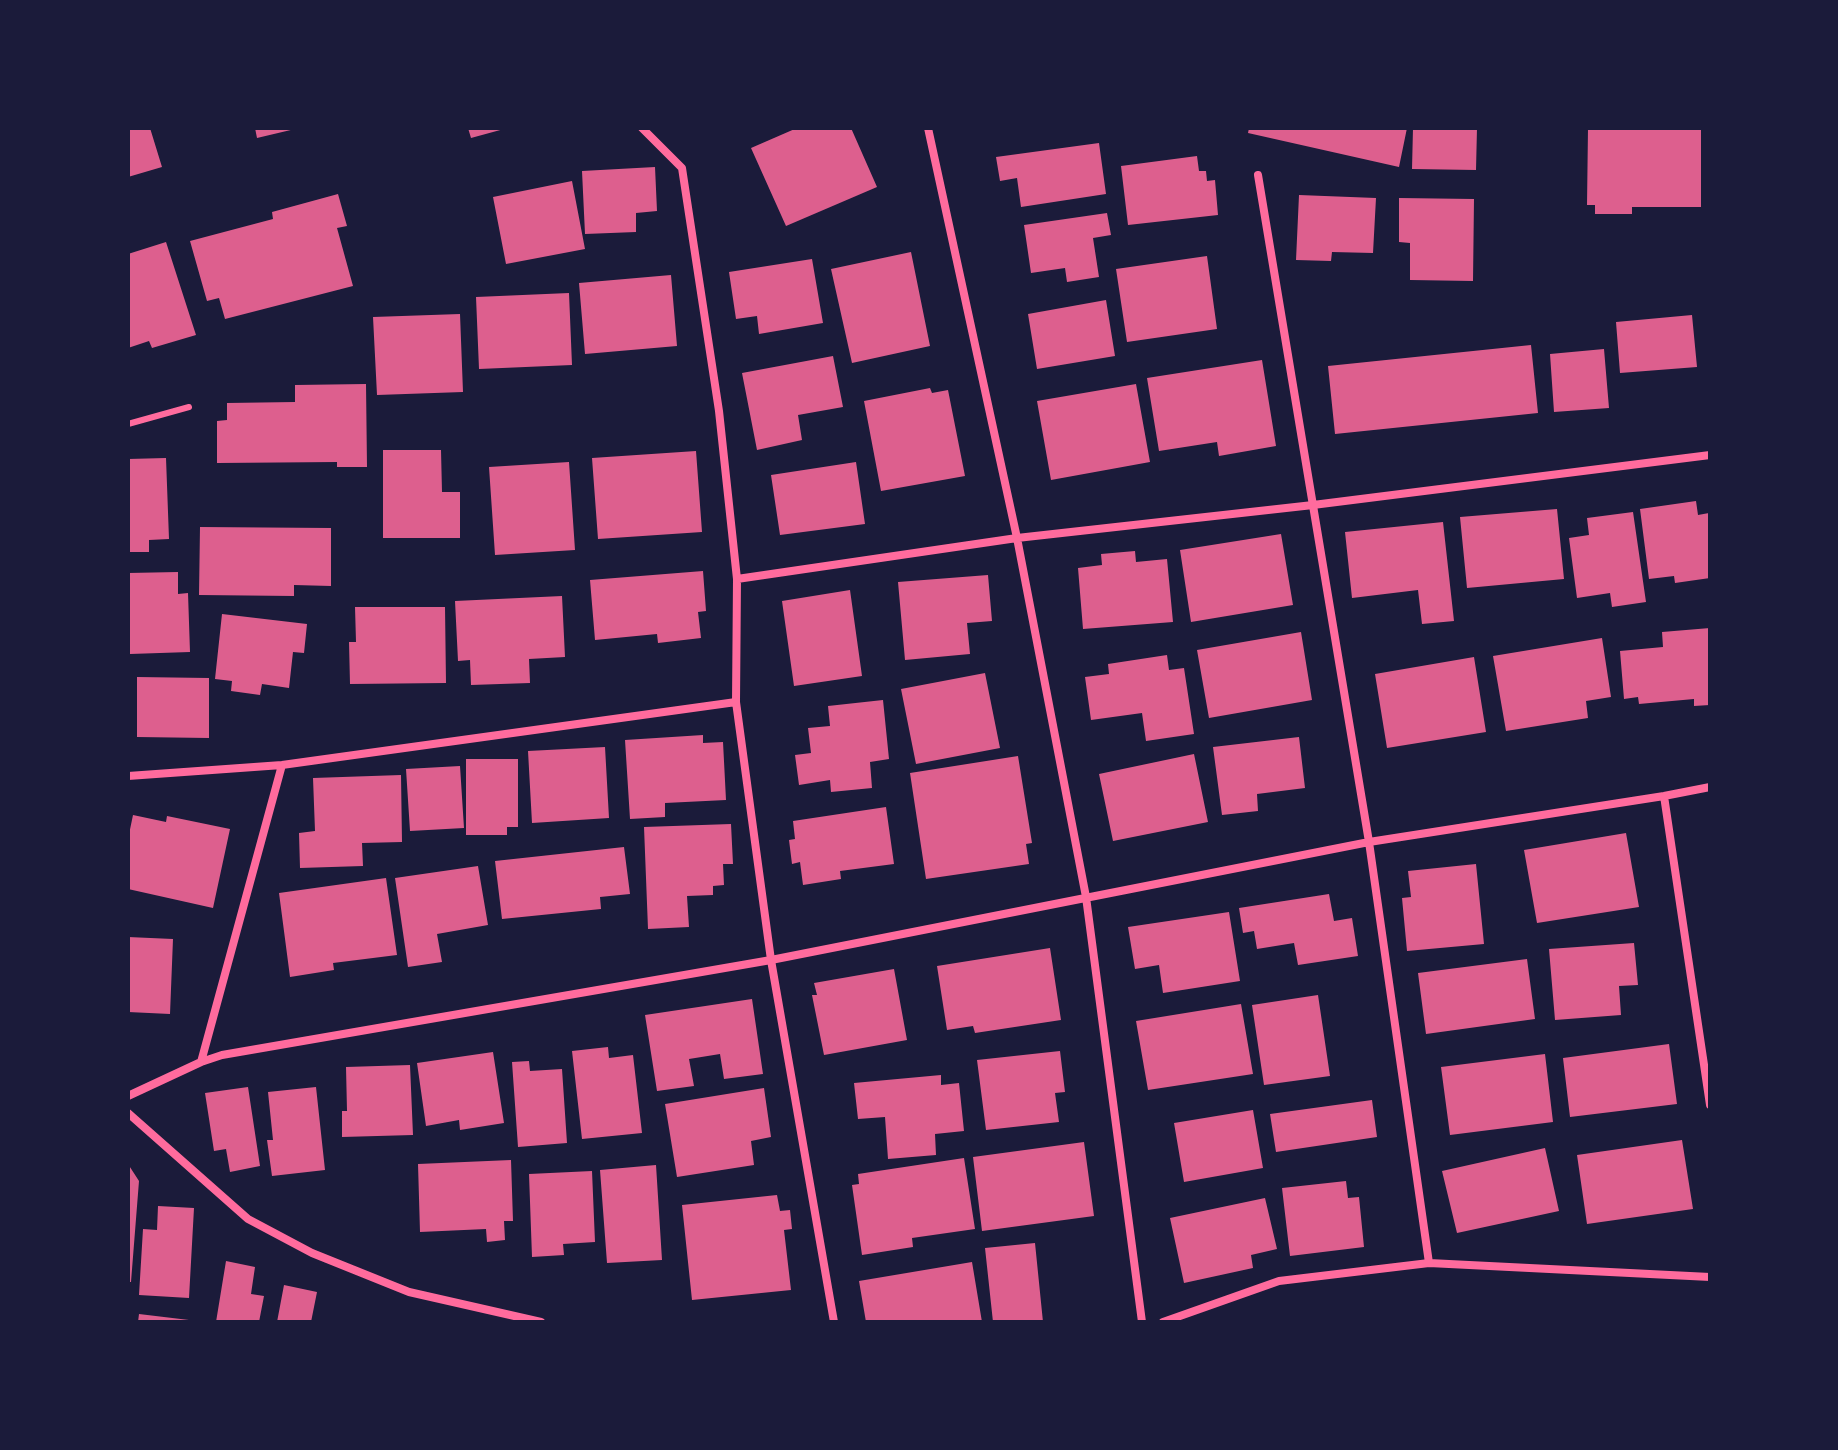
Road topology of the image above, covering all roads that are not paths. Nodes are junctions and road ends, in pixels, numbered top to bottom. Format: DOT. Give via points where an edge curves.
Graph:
graph roads {
  1 [pos="642,128"];
  2 [pos="928,128"];
  3 [pos="1258,175"];
  4 [pos="189,407"];
  5 [pos="128,424"];
  6 [pos="1710,455"];
  7 [pos="1313,505"];
  8 [pos="1017,538"];
  9 [pos="737,579"];
  10 [pos="736,702"];
  11 [pos="282,765"];
  12 [pos="128,776"];
  13 [pos="1710,787"];
  14 [pos="1664,796"];
  15 [pos="1369,842"];
  16 [pos="1086,897"];
  17 [pos="771,960"];
  18 [pos="201,1062"];
  19 [pos="128,1096"];
  20 [pos="1710,1105"];
  21 [pos="128,1113"];
  22 [pos="1429,1263"];
  23 [pos="1710,1277"];
  24 [pos="541,1322"];
  25 [pos="834,1322"];
  26 [pos="1142,1322"];
  27 [pos="1163,1322"];
  1 -- 9 [label="street" via="682,168 719,411"];
  2 -- 8 [label="street"];
  3 -- 7 [label="street"];
  4 -- 5 [label="lane"];
  6 -- 7 [label="street"];
  7 -- 8 [label="street"];
  7 -- 15 [label="street"];
  8 -- 9 [label="street"];
  8 -- 16 [label="street"];
  9 -- 10 [label="street"];
  10 -- 11 [label="street"];
  10 -- 17 [label="street"];
  11 -- 12 [label="street"];
  11 -- 18 [label="street"];
  13 -- 14 [label="street"];
  14 -- 15 [label="street"];
  14 -- 20 [label="street"];
  15 -- 16 [label="street"];
  15 -- 22 [label="street"];
  16 -- 17 [label="street"];
  16 -- 26 [label="street"];
  17 -- 18 [label="street"];
  17 -- 25 [label="street"];
  18 -- 19 [label="street"];
  21 -- 24 [label="street" via="248,1219 312,1253 409,1292"];
  22 -- 23 [label="street"];
  22 -- 27 [label="street" via="1279,1281"];
}
